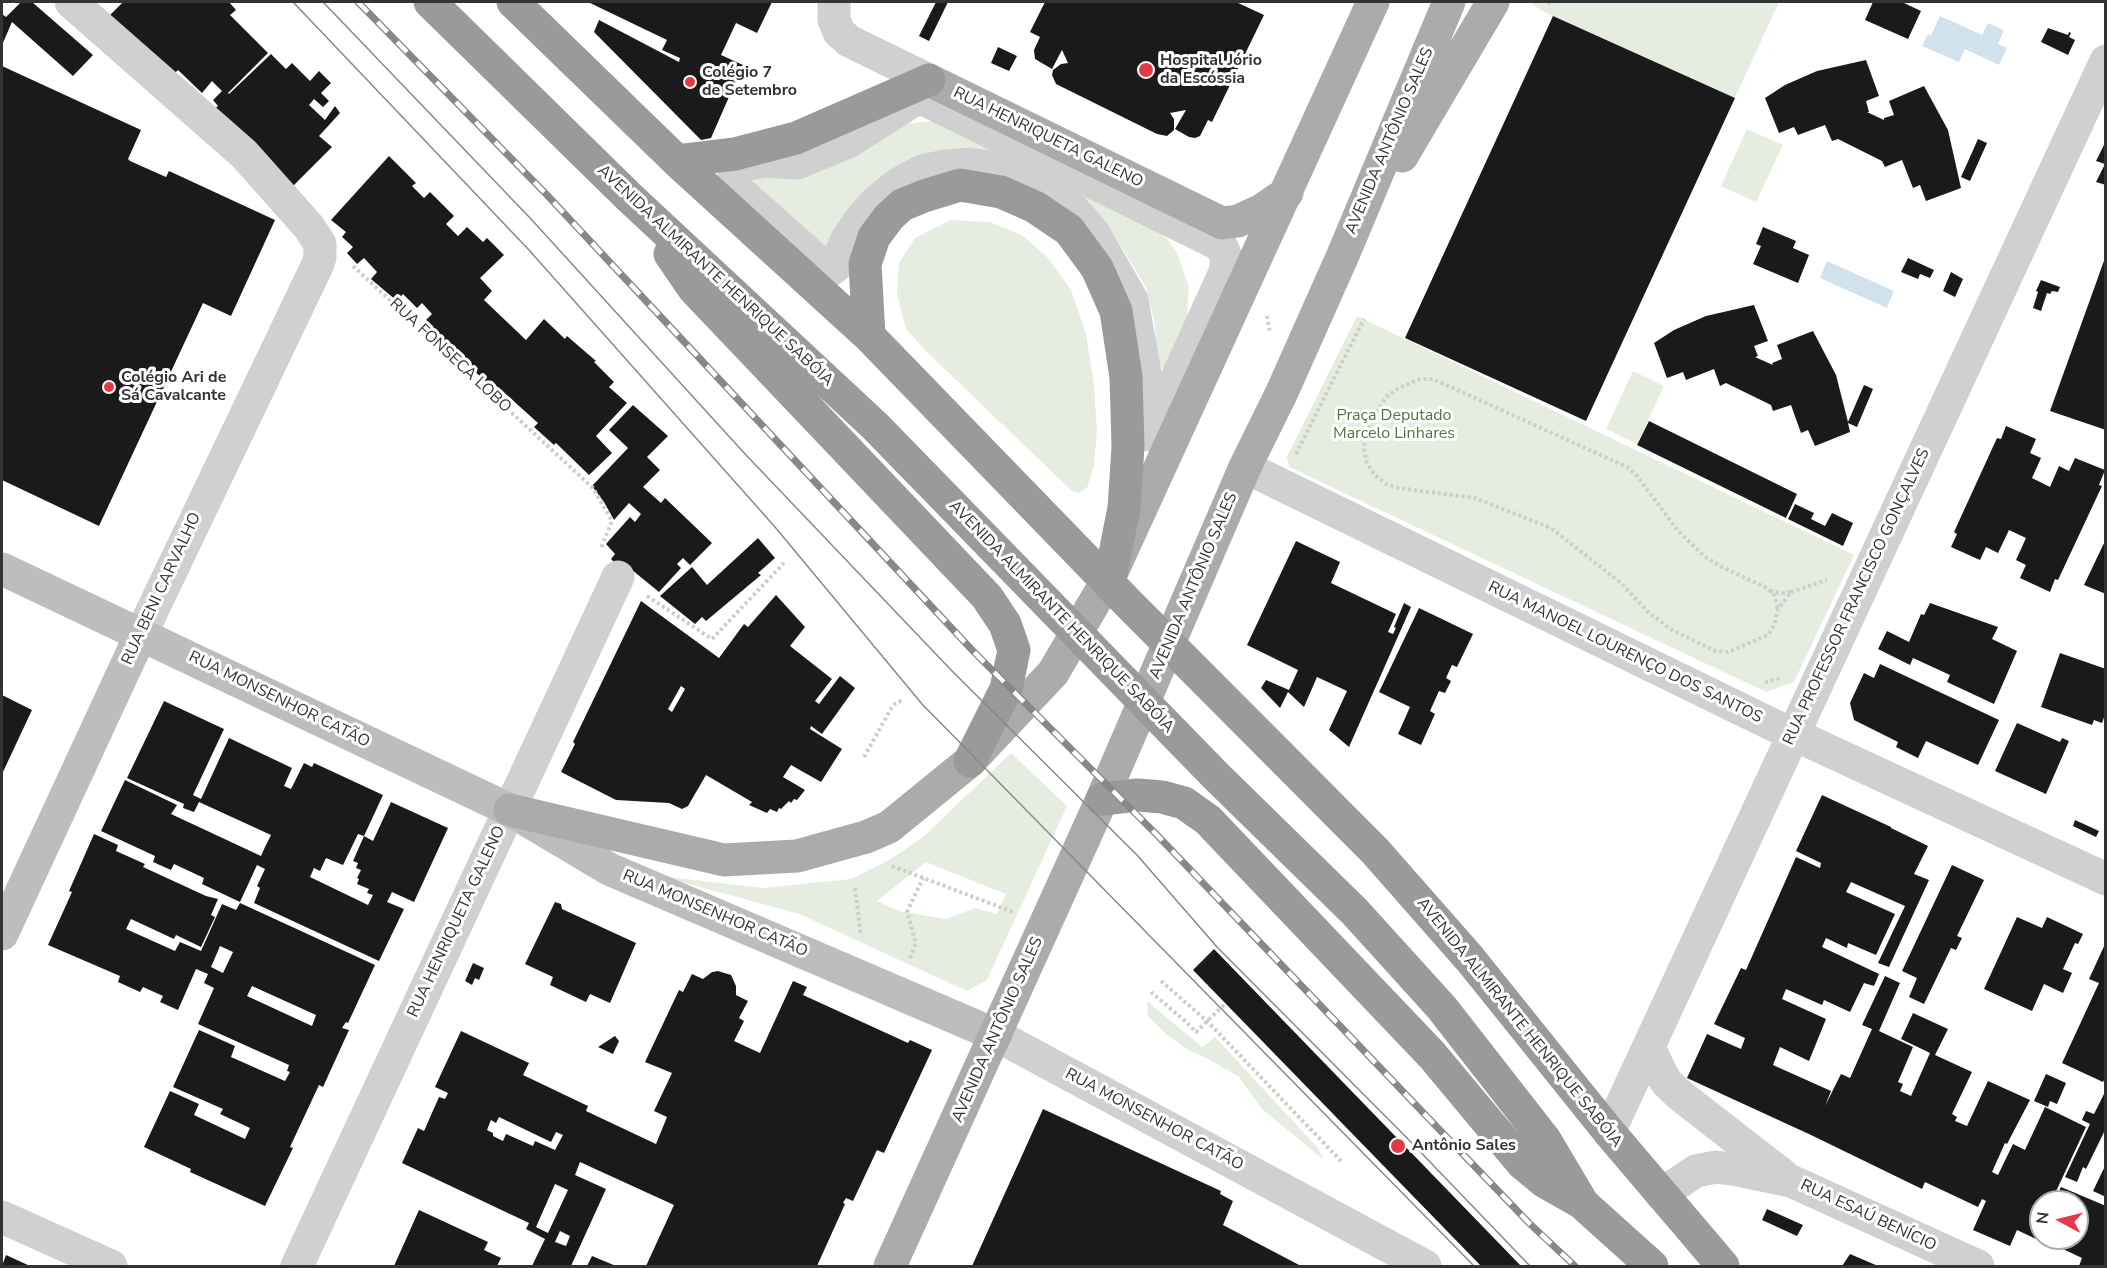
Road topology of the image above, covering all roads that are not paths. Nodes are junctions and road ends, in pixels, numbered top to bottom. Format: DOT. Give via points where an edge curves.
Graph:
graph roads {
  1 [pos="71,2"];
  2 [pos="430,2"];
  3 [pos="513,2"];
  4 [pos="834,2"];
  5 [pos="1373,2"];
  6 [pos="1449,2"];
  7 [pos="1493,2"];
  8 [pos="2106,61"];
  9 [pos="929,80"];
  10 [pos="677,161"];
  11 [pos="1287,193"];
  12 [pos="629,197"];
  13 [pos="1343,255"];
  14 [pos="869,336"];
  15 [pos="1149,419"];
  16 [pos="1245,466"];
  17 [pos="2,569"];
  18 [pos="1112,574"];
  19 [pos="618,577"];
  20 [pos="141,634"];
  21 [pos="1794,734"];
  22 [pos="970,761"];
  23 [pos="1102,799"];
  24 [pos="510,810"];
  25 [pos="2106,879"];
  26 [pos="2,934"];
  27 [pos="996,1035"];
  28 [pos="1649,1047"];
  29 [pos="1609,1132"];
  30 [pos="1791,1181"];
  31 [pos="1661,1194"];
  32 [pos="1583,1204"];
  33 [pos="2,1217"];
  34 [pos="111,1266"];
  35 [pos="297,1266"];
  36 [pos="890,1266"];
  37 [pos="1425,1266"];
  38 [pos="1652,1266"];
  39 [pos="1723,1266"];
  40 [pos="1978,1266"];
  1 -- 20 [label="street, RUA BENI CARVALHO" via="244,154 320,244 317,266"];
  2 -- 12 [label="highway, AVENIDA ALMIRANTE HENRIQUE SABÓIA"];
  3 -- 10 [label="highway, AVENIDA ALMIRANTE HENRIQUE SABÓIA"];
  4 -- 9 [label="street, RUA HENRIQUETA GALENO" via="839,32"];
  5 -- 11 [label="main road"];
  6 -- 13 [label="main road, AVENIDA ANTÔNIO SALES"];
  7 -- 13 [label="main road"];
  8 -- 21 [label="street, RUA PROFESSOR FRANCISCO GONÇALVES"];
  9 -- 10 [label="highway" via="796,138 735,154"];
  9 -- 11 [label="main road, RUA HENRIQUETA GALENO" via="1222,223 1238,221 1262,210"];
  10 -- 14 [label="highway, AVENIDA ALMIRANTE HENRIQUE SABÓIA"];
  11 -- 18 [label="main road"];
  12 -- 22 [label="highway" via="694,289 987,597 1005,624 1014,650 1006,689"];
  12 -- 32 [label="highway, AVENIDA ALMIRANTE HENRIQUE SABÓIA" via="875,426 1215,776 1355,912 1442,1008 1545,1140"];
  13 -- 16 [label="main road, AVENIDA ANTÔNIO SALES"];
  14 -- 18 [label="highway" via="865,264 874,237 903,206 960,185 1001,192 1035,207 1069,230 1097,268 1116,311 1126,377 1128,447 1124,508"];
  14 -- 29 [label="highway, AVENIDA ALMIRANTE HENRIQUE SABÓIA" via="1375,851 1470,959"];
  15 -- 15 [label="street" via="1151,435 1225,272 1227,260 1218,244 919,97 848,141 797,163 764,161 744,165 734,176 732,185 830,271 860,220 877,201 915,174 970,164 1006,170 1039,185 1069,205 1093,232 1132,300"];
  16 -- 21 [label="street, RUA MANOEL LOURENÇO DOS SANTOS"];
  16 -- 23 [label="main road, AVENIDA ANTÔNIO SALES"];
  17 -- 20 [label="street, RUA MONSENHOR CATÃO"];
  18 -- 22 [label="main road" via="1053,673"];
  19 -- 24 [label="street, RUA HENRIQUETA GALENO"];
  20 -- 24 [label="street, RUA MONSENHOR CATÃO"];
  20 -- 26 [label="street, RUA BENI CARVALHO"];
  21 -- 25 [label="street, RUA MANOEL LOURENÇO DOS SANTOS"];
  21 -- 28 [label="street, RUA PROFESSOR FRANCISCO GONÇALVES"];
  22 -- 24 [label="main road" via="889,827 797,856 724,860"];
  23 -- 27 [label="main road, AVENIDA ANTÔNIO SALES"];
  23 -- 32 [label="highway" via="1162,797 1184,803 1208,820 1432,1055 1522,1163"];
  24 -- 27 [label="street, RUA MONSENHOR CATÃO" via="609,869"];
  24 -- 35 [label="street, RUA HENRIQUETA GALENO"];
  27 -- 36 [label="main road, AVENIDA ANTÔNIO SALES"];
  27 -- 37 [label="street, RUA MONSENHOR CATÃO"];
  28 -- 29 [label="street, RUA PROFESSOR FRANCISCO GONÇALVES"];
  28 -- 30 [label="street, RUA ESAÚ BENÍCIO" via="1667,1083"];
  29 -- 31 [label="highway, AVENIDA ALMIRANTE HENRIQUE SABÓIA"];
  30 -- 31 [label="street, RUA ESAÚ BENÍCIO" via="1716,1167 1696,1171"];
  30 -- 40 [label="street, RUA ESAÚ BENÍCIO"];
  31 -- 39 [label="highway, AVENIDA ALMIRANTE HENRIQUE SABÓIA"];
  32 -- 38 [label="highway, AVENIDA ALMIRANTE HENRIQUE SABÓIA"];
  33 -- 34 [label="street"];
}
